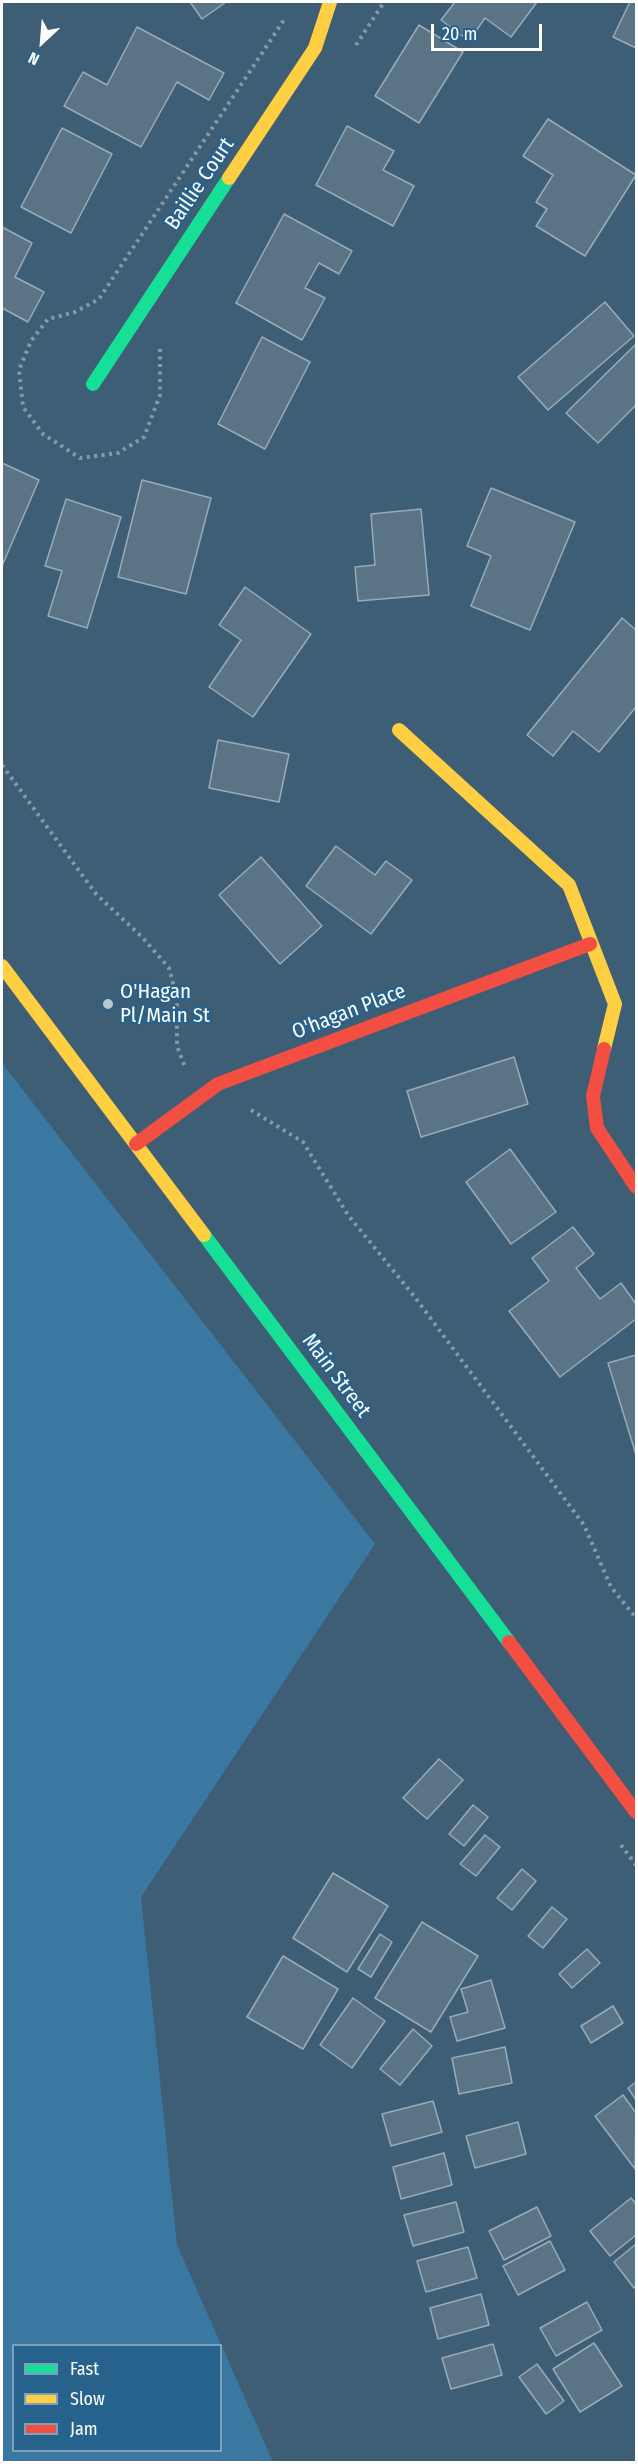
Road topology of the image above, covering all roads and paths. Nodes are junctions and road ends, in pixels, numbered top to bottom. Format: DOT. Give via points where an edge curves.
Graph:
graph roads {
  1 [pos="330,2"];
  2 [pos="93,384"];
  3 [pos="399,730"];
  4 [pos="2,765"];
  5 [pos="590,944"];
  6 [pos="2,966"];
  7 [pos="212,1088"];
  8 [pos="135,1144"];
  9 [pos="636,1187"];
  10 [pos="636,1618"];
  11 [pos="636,1812"];
  1 -- 2 [label="street, Baillie Court" via="315,48"];
  3 -- 5 [label="street" via="569,885"];
  4 -- 7 [label="path" via="96,894 169,968 177,999 177,1046 184,1067"];
  5 -- 7 [label="street, O'hagan Place"];
  5 -- 9 [label="street" via="615,1004 593,1096 597,1128"];
  6 -- 8 [label="street, Main Street"];
  7 -- 8 [label="street, O'hagan Place"];
  7 -- 10 [label="path" via="303,1142 348,1215 414,1296 584,1525 611,1587"];
  8 -- 11 [label="street, Main Street"];
}
